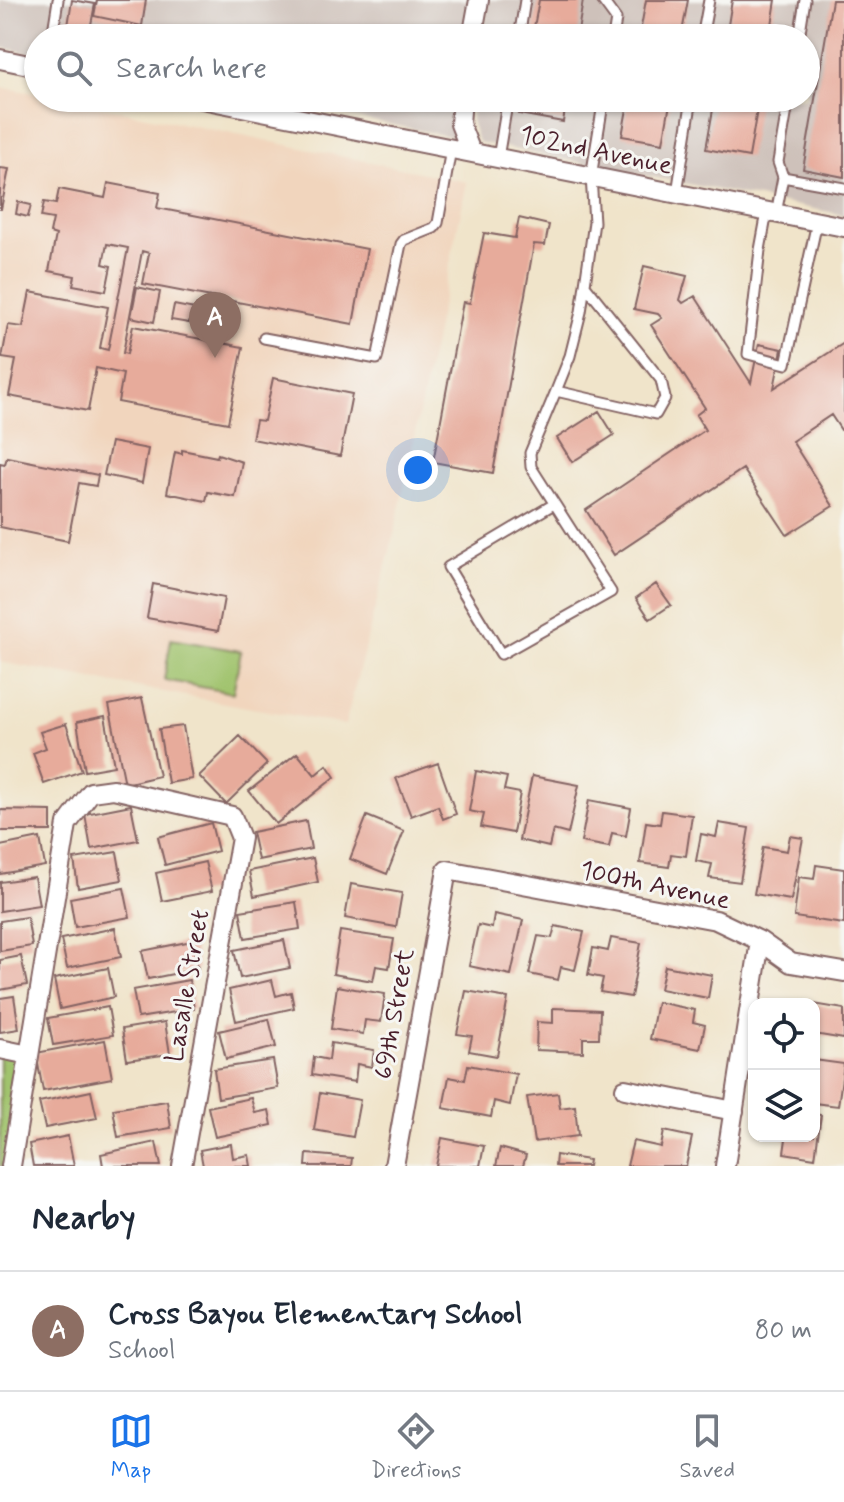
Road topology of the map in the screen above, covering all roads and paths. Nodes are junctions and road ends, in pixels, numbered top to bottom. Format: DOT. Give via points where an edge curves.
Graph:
graph roads {
  1 [pos="58,0"];
  2 [pos="479,0"];
  3 [pos="525,0"];
  4 [pos="602,0"];
  5 [pos="709,0"];
  6 [pos="805,0"];
  7 [pos="54,24"];
  8 [pos="475,24"];
  9 [pos="521,24"];
  10 [pos="615,24"];
  11 [pos="705,24"];
  12 [pos="801,24"];
  13 [pos="0,59"];
  14 [pos="24,64"];
  15 [pos="268,112"];
  16 [pos="461,112"];
  17 [pos="506,112"];
  18 [pos="602,112"];
  19 [pos="690,112"];
  20 [pos="787,112"];
  21 [pos="451,148"];
  22 [pos="471,152"];
  23 [pos="498,158"];
  24 [pos="591,177"];
  25 [pos="783,177"];
  26 [pos="844,188"];
  27 [pos="677,194"];
  28 [pos="772,213"];
  29 [pos="817,222"];
  30 [pos="844,227"];
  31 [pos="585,285"];
  32 [pos="264,338"];
  33 [pos="556,391"];
  34 [pos="554,504"];
  35 [pos="447,870"];
  36 [pos="760,941"];
  37 [pos="844,972"];
  38 [pos="0,1049"];
  39 [pos="29,1055"];
  40 [pos="625,1089"];
  41 [pos="734,1111"];
  42 [pos="11,1166"];
  43 [pos="182,1166"];
  44 [pos="394,1166"];
  45 [pos="725,1166"];
  1 -- 7 [label="lane"];
  2 -- 8 [label="street"];
  3 -- 9 [label="lane"];
  4 -- 10 [label="lane"];
  5 -- 11 [label="lane"];
  6 -- 12 [label="lane"];
  13 -- 14 [label="street"];
  15 -- 21 [label="street, 102nd Avenue"];
  16 -- 22 [label="street"];
  17 -- 23 [label="lane"];
  18 -- 24 [label="lane"];
  19 -- 27 [label="lane"];
  20 -- 25 [label="lane" via="778,162"];
  21 -- 22 [label="street, 102nd Avenue"];
  21 -- 32 [label="lane" via="438,223 401,244 377,359"];
  22 -- 23 [label="street, 102nd Avenue"];
  23 -- 24 [label="street, 102nd Avenue"];
  24 -- 27 [label="street, 102nd Avenue"];
  24 -- 31 [label="lane" via="594,222"];
  25 -- 26 [label="lane"];
  25 -- 28 [label="lane"];
  27 -- 28 [label="street, 102nd Avenue"];
  28 -- 29 [label="street, 102nd Avenue"];
  28 -- 29 [label="lane" via="760,250 748,354 786,364"];
  29 -- 30 [label="street, 102nd Avenue"];
  31 -- 33 [label="lane" via="570,356"];
  31 -- 33 [label="lane" via="661,380 665,398 656,414"];
  33 -- 34 [label="lane" via="530,453 531,467"];
  34 -- 34 [label="lane" via="611,592 501,654 448,567"];
  35 -- 36 [label="street, 100th Avenue" via="716,920"];
  35 -- 44 [label="street, 69th Street"];
  36 -- 37 [label="street, 100th Avenue" via="791,963"];
  36 -- 41 [label="street"];
  38 -- 39 [label="street"];
  39 -- 42 [label="street"];
  39 -- 43 [label="street, Lasalle Street" via="67,824 91,792 113,789 232,816 241,838"];
  40 -- 41 [label="street"];
  41 -- 45 [label="street"];
}
